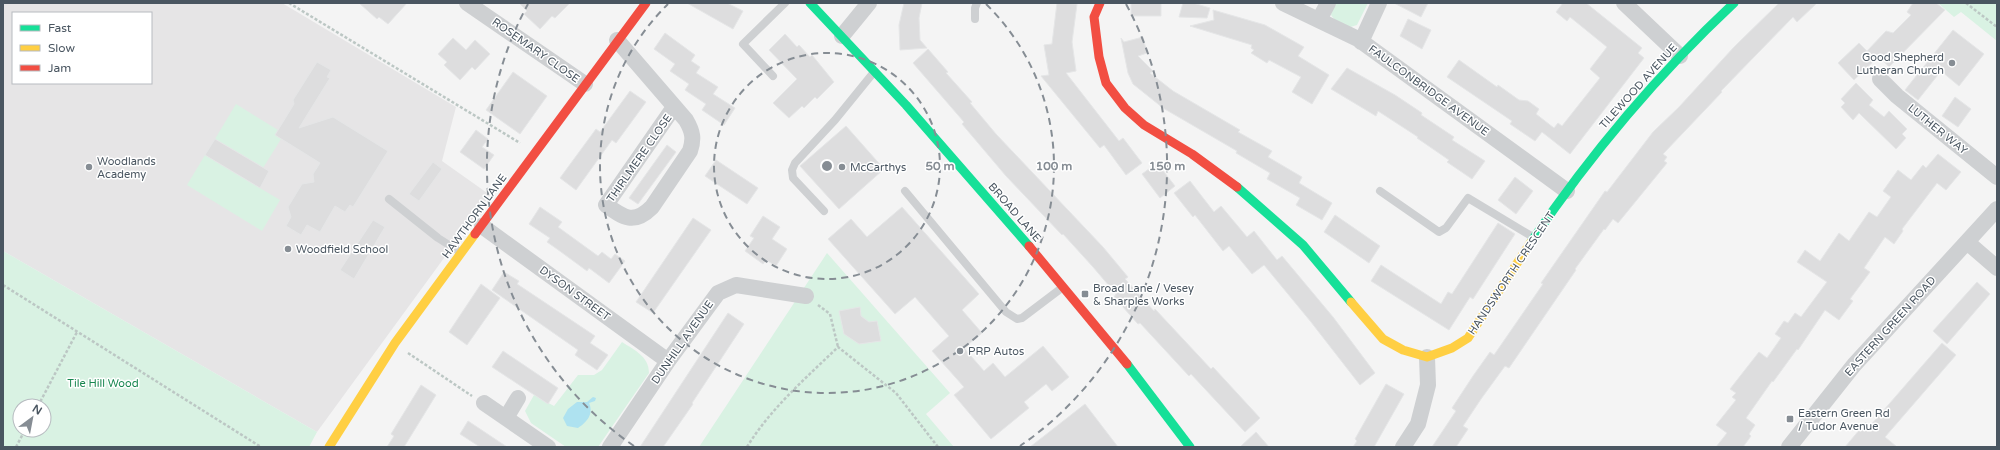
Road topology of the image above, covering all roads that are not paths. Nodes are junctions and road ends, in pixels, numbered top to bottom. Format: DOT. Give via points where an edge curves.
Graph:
graph roads {
  1 [pos="467,3"];
  2 [pos="646,3"];
  3 [pos="785,3"];
  4 [pos="810,3"];
  5 [pos="869,3"];
  6 [pos="977,3"];
  7 [pos="1100,3"];
  8 [pos="1283,3"];
  9 [pos="1328,3"];
  10 [pos="1379,3"];
  11 [pos="1624,3"];
  12 [pos="1734,3"];
  13 [pos="975,20"];
  14 [pos="1319,20"];
  15 [pos="842,36"];
  16 [pos="617,40"];
  17 [pos="1361,42"];
  18 [pos="1680,56"];
  19 [pos="875,72"];
  20 [pos="773,76"];
  21 [pos="1880,79"];
  22 [pos="585,84"];
  23 [pos="674,107"];
  24 [pos="1997,177"];
  25 [pos="905,191"];
  26 [pos="1380,191"];
  27 [pos="1567,191"];
  28 [pos="389,199"];
  29 [pos="1997,209"];
  30 [pos="824,211"];
  31 [pos="482,226"];
  32 [pos="1534,237"];
  33 [pos="1967,242"];
  34 [pos="462,253"];
  35 [pos="1997,268"];
  36 [pos="1064,286"];
  37 [pos="806,296"];
  38 [pos="1427,357"];
  39 [pos="668,361"];
  40 [pos="518,398"];
  41 [pos="484,403"];
  42 [pos="506,418"];
  43 [pos="329,447"];
  44 [pos="548,447"];
  45 [pos="610,447"];
  46 [pos="1190,447"];
  47 [pos="1403,447"];
  48 [pos="1789,447"];
  1 -- 22 [label="street, ROSEMARY CLOSE"];
  2 -- 16 [label="street, HAWTHORN LANE"];
  3 -- 20 [label="lane" via="743,44"];
  4 -- 15 [label="street, BROAD LANE"];
  5 -- 15 [label="street"];
  6 -- 13 [label="lane"];
  7 -- 38 [label="street" via="1094,17 1099,56 1106,83 1125,108 1144,125 1192,154 1242,190 1303,245 1383,339 1403,350"];
  8 -- 14 [label="street, FAULCONBRIDGE AVENUE"];
  9 -- 14 [label="street"];
  10 -- 17 [label="street"];
  11 -- 18 [label="street"];
  12 -- 18 [label="street, TILEWOOD AVENUE"];
  14 -- 17 [label="street, FAULCONBRIDGE AVENUE"];
  15 -- 19 [label="street, BROAD LANE"];
  16 -- 22 [label="street, HAWTHORN LANE"];
  16 -- 23 [label="street, THIRLMERE CLOSE"];
  17 -- 27 [label="street, FAULCONBRIDGE AVENUE"];
  18 -- 27 [label="street, TILEWOOD AVENUE" via="1610,134"];
  19 -- 30 [label="lane" via="795,163 792,170 793,178"];
  19 -- 36 [label="street, BROAD LANE"];
  21 -- 24 [label="street, LUTHER WAY" via="1897,96"];
  22 -- 31 [label="street, HAWTHORN LANE"];
  23 -- 23 [label="street, THIRLMERE CLOSE" via="692,130 693,142 690,152 646,214 633,219 620,215 606,205"];
  25 -- 36 [label="lane" via="1006,312 1017,319 1022,318"];
  26 -- 32 [label="lane" via="1438,232 1446,228 1468,198"];
  27 -- 32 [label="street, HANDSWORTH CRESCENT"];
  28 -- 34 [label="lane" via="438,238"];
  29 -- 33 [label="street, EASTERN GREEN ROAD"];
  31 -- 34 [label="street, HAWTHORN LANE"];
  31 -- 39 [label="street, DYSON STREET"];
  32 -- 38 [label="street, HANDSWORTH CRESCENT" via="1468,338 1452,348"];
  33 -- 35 [label="street"];
  33 -- 48 [label="street, EASTERN GREEN ROAD" via="1854,365"];
  34 -- 43 [label="street, HAWTHORN LANE" via="395,343"];
  36 -- 46 [label="street, BROAD LANE" via="1106,336"];
  37 -- 39 [label="street, DUNHILL AVENUE" via="736,285 724,289 713,297"];
  38 -- 47 [label="street" via="1428,385 1418,424"];
  39 -- 45 [label="street, DUNHILL AVENUE"];
  40 -- 42 [label="street"];
  41 -- 42 [label="street"];
  42 -- 44 [label="street"];
}
